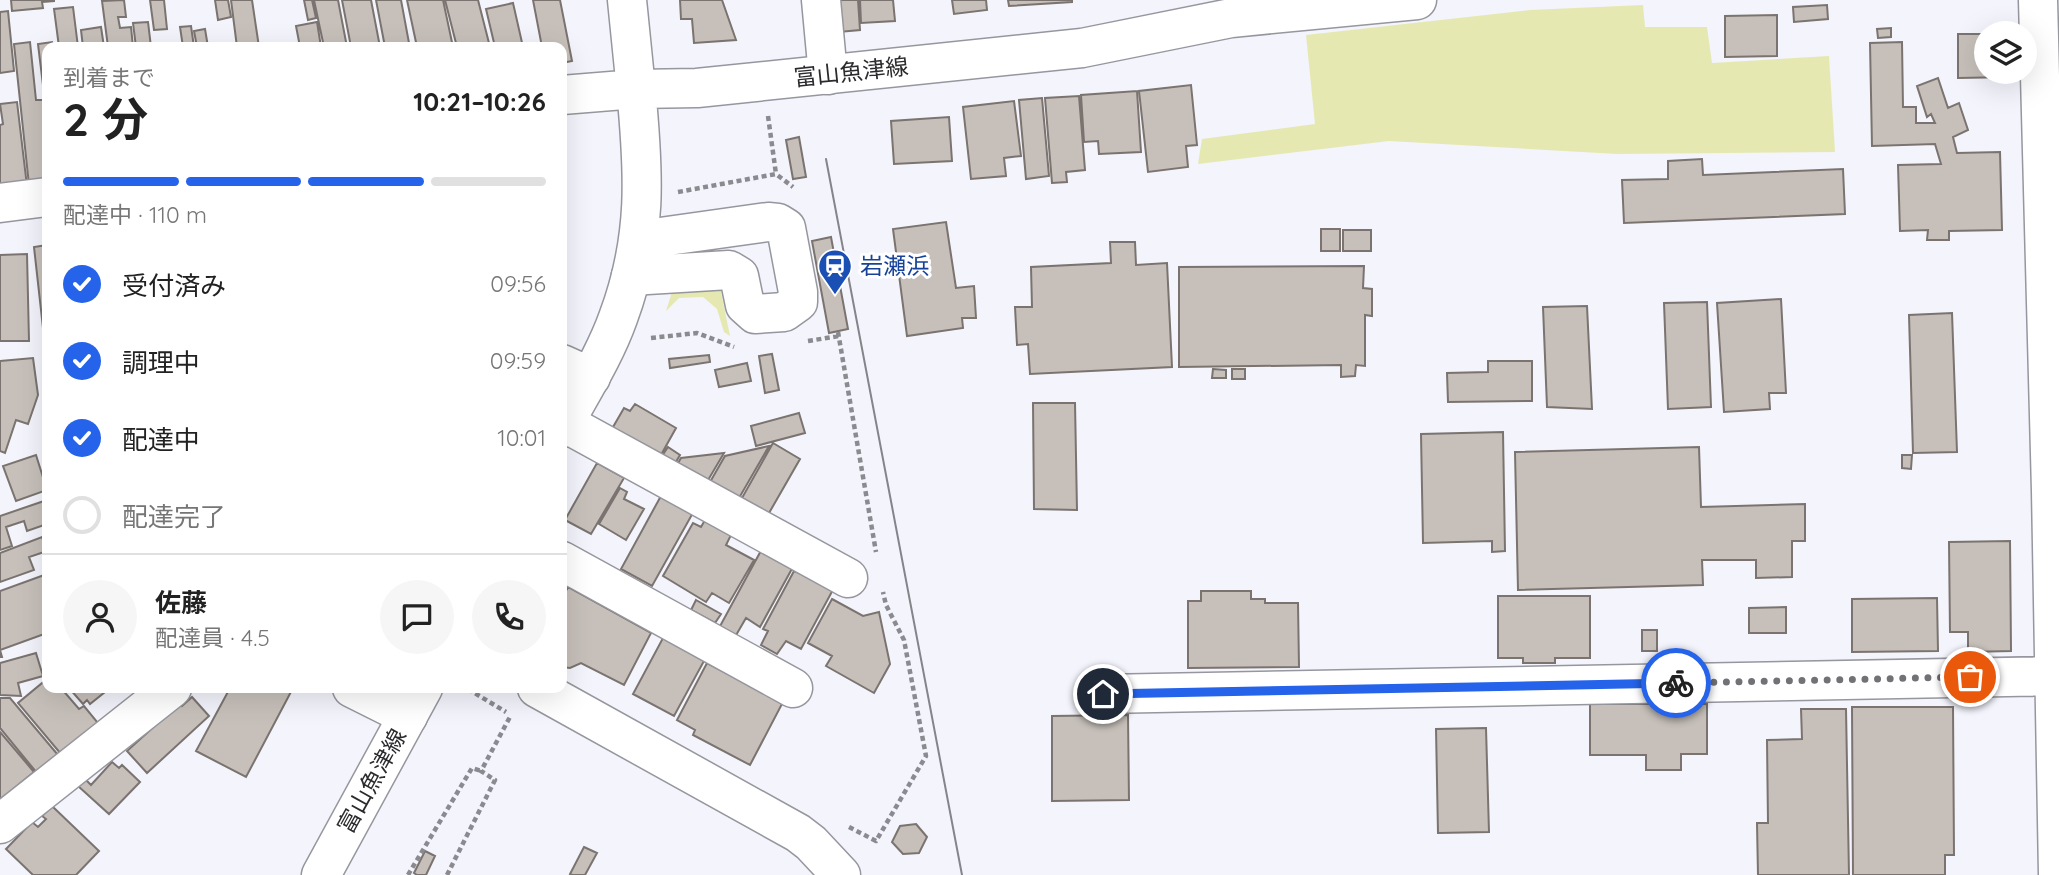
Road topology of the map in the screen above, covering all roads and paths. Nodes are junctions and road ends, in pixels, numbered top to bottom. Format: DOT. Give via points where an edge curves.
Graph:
graph roads {
  1 [pos="627,0"];
  2 [pos="821,0"];
  3 [pos="1408,0"];
  4 [pos="1418,0"];
  5 [pos="2038,0"];
  6 [pos="828,75"];
  7 [pos="636,89"];
  8 [pos="567,95"];
  9 [pos="768,116"];
  10 [pos="776,174"];
  11 [pos="42,198"];
  12 [pos="0,203"];
  13 [pos="838,332"];
  14 [pos="576,371"];
  15 [pos="567,408"];
  16 [pos="567,427"];
  17 [pos="567,564"];
  18 [pos="869,574"];
  19 [pos="2054,676"];
  20 [pos="793,688"];
  21 [pos="166,693"];
  22 [pos="375,693"];
  23 [pos="1103,694"];
  24 [pos="524,701"];
  25 [pos="416,702"];
  26 [pos="481,771"];
  27 [pos="0,824"];
  28 [pos="845,825"];
  29 [pos="321,875"];
  30 [pos="408,875"];
  31 [pos="447,875"];
  32 [pos="841,875"];
  33 [pos="2059,875"];
  1 -- 7 [label="street"];
  2 -- 6 [label="street"];
  3 -- 4 [label="street, 富山魚津線"];
  3 -- 6 [label="street, 富山魚津線" via="1231,18 1082,48"];
  5 -- 19 [label="street"];
  6 -- 7 [label="street, 富山魚津線"];
  7 -- 8 [label="street, 富山魚津線"];
  7 -- 14 [label="street" via="643,203 635,258 618,319"];
  9 -- 10 [label="path"];
  11 -- 12 [label="street"];
  13 -- 18 [label="path"];
  14 -- 15 [label="street"];
  16 -- 18 [label="street"];
  17 -- 20 [label="street"];
  18 -- 28 [label="path" via="904,640 926,757 876,841"];
  19 -- 23 [label="street"];
  19 -- 33 [label="street"];
  21 -- 27 [label="street"];
  22 -- 25 [label="street"];
  24 -- 26 [label="path"];
  24 -- 32 [label="street" via="798,833"];
  25 -- 29 [label="street, 富山魚津線"];
  26 -- 30 [label="path" via="472,768"];
  26 -- 31 [label="path" via="495,780"];
}
